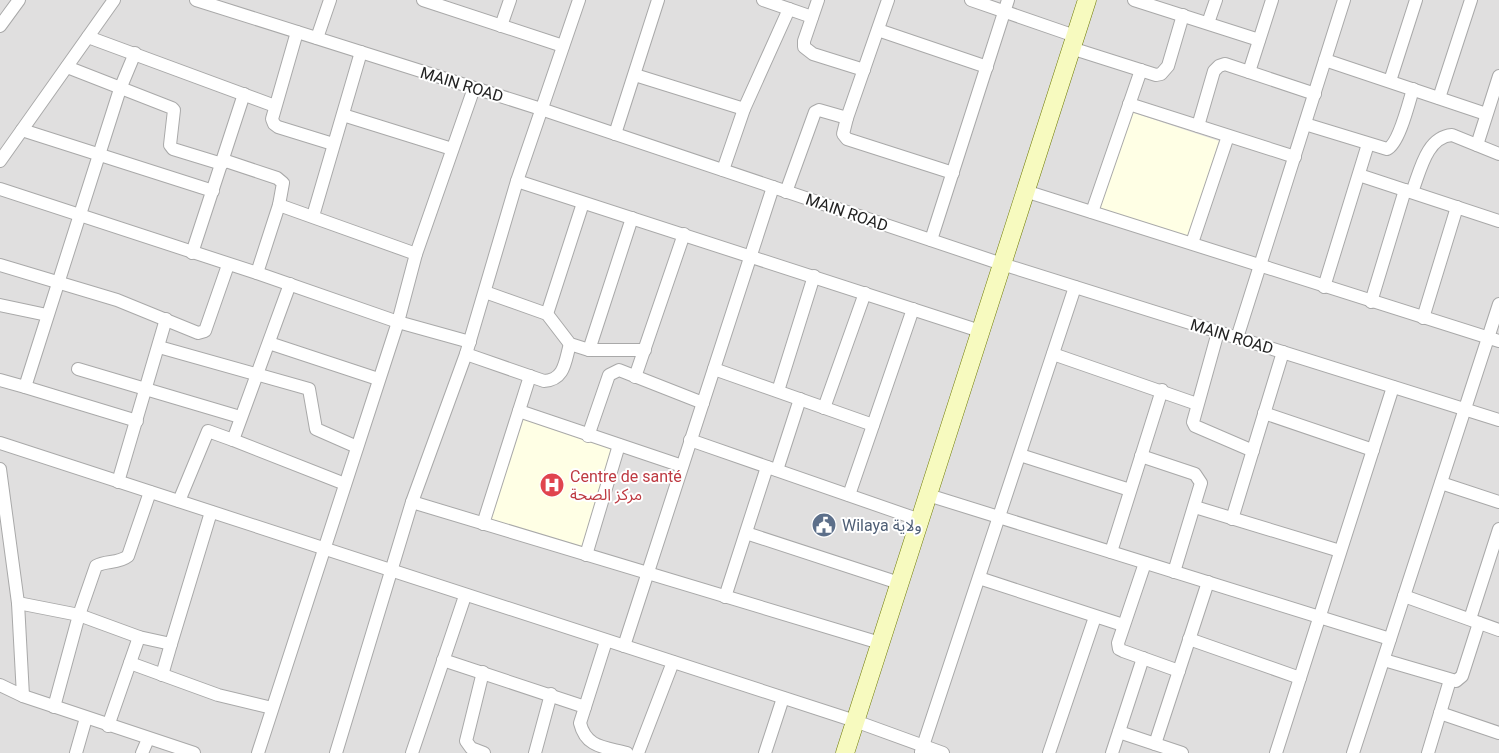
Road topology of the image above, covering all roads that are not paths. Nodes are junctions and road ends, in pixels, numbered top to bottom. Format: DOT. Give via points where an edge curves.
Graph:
graph roads {
  1 [pos="19,0"];
  2 [pos="113,0"];
  3 [pos="196,0"];
  4 [pos="330,0"];
  5 [pos="423,0"];
  6 [pos="510,0"];
  7 [pos="579,0"];
  8 [pos="658,0"];
  9 [pos="763,0"];
  10 [pos="818,0"];
  11 [pos="888,0"];
  12 [pos="971,0"];
  13 [pos="1086,0"];
  14 [pos="1134,0"];
  15 [pos="1216,0"];
  16 [pos="1272,0"];
  17 [pos="1344,0"];
  18 [pos="1416,0"];
  19 [pos="1471,0"];
  20 [pos="1159,3"];
  21 [pos="451,4"];
  22 [pos="1006,6"];
  23 [pos="789,9"];
  24 [pos="1183,15"];
  25 [pos="812,17"];
  26 [pos="1208,23"];
  27 [pos="0,26"];
  28 [pos="501,26"];
  29 [pos="878,30"];
  30 [pos="297,32"];
  31 [pos="88,37"];
  32 [pos="317,38"];
  33 [pos="1259,40"];
  34 [pos="1073,42"];
  35 [pos="563,46"];
  36 [pos="361,52"];
  37 [pos="135,53"];
  38 [pos="1325,60"];
  39 [pos="66,67"];
  40 [pos="987,67"];
  41 [pos="864,70"];
  42 [pos="1141,70"];
  43 [pos="1249,72"];
  44 [pos="634,75"];
  45 [pos="1499,76"];
  46 [pos="1390,81"];
  47 [pos="474,88"];
  48 [pos="120,89"];
  49 [pos="1413,89"];
  50 [pos="244,94"];
  51 [pos="1315,94"];
  52 [pos="1439,98"];
  53 [pos="1129,104"];
  54 [pos="275,106"];
  55 [pos="542,109"];
  56 [pos="744,109"];
  57 [pos="1486,114"];
  58 [pos="343,115"];
  59 [pos="847,118"];
  60 [pos="1305,124"];
  61 [pos="1198,126"];
  62 [pos="22,130"];
  63 [pos="615,134"];
  64 [pos="1228,136"];
  65 [pos="333,144"];
  66 [pos="1368,144"];
  67 [pos="1477,145"];
  68 [pos="452,149"];
  69 [pos="1499,154"];
  70 [pos="99,156"];
  71 [pos="1295,157"];
  72 [pos="0,161"];
  73 [pos="223,162"];
  74 [pos="723,170"];
  75 [pos="953,173"];
  76 [pos="1358,175"];
  77 [pos="517,181"];
  78 [pos="773,187"];
  79 [pos="0,189"];
  80 [pos="1025,191"];
  81 [pos="1408,191"];
  82 [pos="213,192"];
  83 [pos="786,192"];
  84 [pos="583,203"];
  85 [pos="279,205"];
  86 [pos="1457,207"];
  87 [pos="1092,212"];
  88 [pos="313,216"];
  89 [pos="80,217"];
  90 [pos="632,218"];
  91 [pos="1499,221"];
  92 [pos="684,234"];
  93 [pos="931,240"];
  94 [pos="1192,243"];
  95 [pos="192,253"];
  96 [pos="416,254"];
  97 [pos="751,255"];
  98 [pos="1002,264"];
  99 [pos="0,265"];
  100 [pos="228,265"];
  101 [pos="1261,266"];
  102 [pos="257,273"];
  103 [pos="814,276"];
  104 [pos="58,282"];
  105 [pos="290,284"];
  106 [pos="1075,287"];
  107 [pos="1324,287"];
  108 [pos="485,292"];
  109 [pos="865,293"];
  110 [pos="1370,302"];
  111 [pos="0,304"];
  112 [pos="1499,304"];
  113 [pos="914,309"];
  114 [pos="547,314"];
  115 [pos="47,315"];
  116 [pos="1423,318"];
  117 [pos="166,319"];
  118 [pos="398,322"];
  119 [pos="980,331"];
  120 [pos="1218,332"];
  121 [pos="1238,338"];
  122 [pos="1494,340"];
  123 [pos="268,343"];
  124 [pos="570,344"];
  125 [pos="159,347"];
  126 [pos="468,348"];
  127 [pos="589,350"];
  128 [pos="645,350"];
  129 [pos="1283,352"];
  130 [pos="1053,354"];
  131 [pos="78,369"];
  132 [pos="714,369"];
  133 [pos="257,374"];
  134 [pos="530,376"];
  135 [pos="635,377"];
  136 [pos="378,379"];
  137 [pos="0,380"];
  138 [pos="25,387"];
  139 [pos="1393,387"];
  140 [pos="147,389"];
  141 [pos="1162,390"];
  142 [pos="778,391"];
  143 [pos="800,399"];
  144 [pos="702,403"];
  145 [pos="1197,404"];
  146 [pos="824,408"];
  147 [pos="1465,409"];
  148 [pos="519,411"];
  149 [pos="1264,413"];
  150 [pos="240,417"];
  151 [pos="1499,420"];
  152 [pos="137,421"];
  153 [pos="873,425"];
  154 [pos="588,436"];
  155 [pos="233,440"];
  156 [pos="690,440"];
  157 [pos="0,443"];
  158 [pos="619,445"];
  159 [pos="357,447"];
  160 [pos="1253,450"];
  161 [pos="1373,450"];
  162 [pos="1020,455"];
  163 [pos="1141,456"];
  164 [pos="682,466"];
  165 [pos="772,468"];
  166 [pos="0,470"];
  167 [pos="118,482"];
  168 [pos="1441,483"];
  169 [pos="345,484"];
  170 [pos="1130,490"];
  171 [pos="150,492"];
  172 [pos="849,495"];
  173 [pos="928,495"];
  174 [pos="179,501"];
  175 [pos="412,502"];
  176 [pos="1499,502"];
  177 [pos="1195,507"];
  178 [pos="211,512"];
  179 [pos="999,518"];
  180 [pos="1232,519"];
  181 [pos="920,520"];
  182 [pos="483,524"];
  183 [pos="1499,528"];
  184 [pos="746,533"];
  185 [pos="324,549"];
  186 [pos="1340,551"];
  187 [pos="1111,552"];
  188 [pos="586,555"];
  189 [pos="1145,563"];
  190 [pos="390,571"];
  191 [pos="1174,572"];
  192 [pos="647,574"];
  193 [pos="979,578"];
  194 [pos="1208,582"];
  195 [pos="899,583"];
  196 [pos="465,596"];
  197 [pos="725,596"];
  198 [pos="1404,596"];
  199 [pos="18,603"];
  200 [pos="79,615"];
  201 [pos="1095,617"];
  202 [pos="1320,617"];
  203 [pos="1475,621"];
  204 [pos="1123,625"];
  205 [pos="1499,630"];
  206 [pos="139,637"];
  207 [pos="1390,639"];
  208 [pos="1189,640"];
  209 [pos="606,641"];
  210 [pos="880,642"];
  211 [pos="171,644"];
  212 [pos="624,646"];
  213 [pos="1143,658"];
  214 [pos="443,660"];
  215 [pos="1384,660"];
  216 [pos="673,662"];
  217 [pos="130,663"];
  218 [pos="1179,671"];
  219 [pos="483,672"];
  220 [pos="162,675"];
  221 [pos="1300,678"];
  222 [pos="1450,680"];
  223 [pos="0,685"];
  224 [pos="551,694"];
  225 [pos="23,696"];
  226 [pos="783,698"];
  227 [pos="54,707"];
  228 [pos="585,707"];
  229 [pos="272,708"];
  230 [pos="1440,713"];
  231 [pos="86,718"];
  232 [pos="855,721"];
  233 [pos="108,726"];
  234 [pos="1119,732"];
  235 [pos="1499,733"];
  236 [pos="148,739"];
  237 [pos="1155,744"];
  238 [pos="922,749"];
  239 [pos="76,753"];
  240 [pos="142,753"];
  241 [pos="194,753"];
  242 [pos="258,753"];
  243 [pos="336,753"];
  244 [pos="412,753"];
  245 [pos="484,753"];
  246 [pos="535,753"];
  247 [pos="627,753"];
  248 [pos="638,753"];
  249 [pos="765,753"];
  250 [pos="845,753"];
  251 [pos="944,753"];
  252 [pos="1049,753"];
  253 [pos="1112,753"];
  254 [pos="1182,753"];
  255 [pos="1276,753"];
  256 [pos="1354,753"];
  257 [pos="1428,753"];
  1 -- 27 [label="street"];
  2 -- 31 [label="street"];
  3 -- 30 [label="street, MAIN ROAD"];
  4 -- 32 [label="street"];
  5 -- 21 [label="street"];
  6 -- 28 [label="street"];
  7 -- 35 [label="street"];
  8 -- 44 [label="street"];
  9 -- 23 [label="street"];
  10 -- 25 [label="street"];
  11 -- 29 [label="street"];
  12 -- 22 [label="street"];
  13 -- 34 [label="street"];
  14 -- 20 [label="street"];
  15 -- 26 [label="street"];
  16 -- 33 [label="street"];
  17 -- 38 [label="street"];
  18 -- 46 [label="street"];
  19 -- 52 [label="street"];
  20 -- 24 [label="street"];
  21 -- 28 [label="street"];
  22 -- 34 [label="street"];
  22 -- 40 [label="street"];
  23 -- 25 [label="street"];
  23 -- 56 [label="street"];
  24 -- 26 [label="street"];
  24 -- 42 [label="street" via="1165,71 1156,75"];
  25 -- 41 [label="street" via="804,47 809,52"];
  26 -- 33 [label="street"];
  28 -- 35 [label="street"];
  29 -- 40 [label="street"];
  29 -- 41 [label="street"];
  30 -- 32 [label="street, MAIN ROAD"];
  30 -- 54 [label="street"];
  31 -- 37 [label="street"];
  31 -- 39 [label="street"];
  32 -- 36 [label="street, MAIN ROAD"];
  33 -- 43 [label="street"];
  34 -- 42 [label="street"];
  34 -- 80 [label="street"];
  35 -- 55 [label="street"];
  36 -- 47 [label="street, MAIN ROAD"];
  36 -- 58 [label="street"];
  37 -- 48 [label="street"];
  37 -- 50 [label="street"];
  38 -- 46 [label="street"];
  38 -- 51 [label="street"];
  39 -- 48 [label="street"];
  39 -- 62 [label="street"];
  40 -- 75 [label="street"];
  41 -- 59 [label="street"];
  42 -- 53 [label="street"];
  43 -- 51 [label="street"];
  43 -- 61 [label="street" via="1225,64 1214,70"];
  44 -- 56 [label="street"];
  44 -- 63 [label="street"];
  45 -- 57 [label="street"];
  46 -- 49 [label="street"];
  47 -- 55 [label="street, MAIN ROAD"];
  47 -- 68 [label="street"];
  48 -- 70 [label="street"];
  48 -- 73 [label="street" via="174,110 168,143 173,149"];
  49 -- 52 [label="street"];
  49 -- 66 [label="street" via="1394,144 1387,149"];
  50 -- 54 [label="street"];
  50 -- 73 [label="street"];
  51 -- 60 [label="street"];
  52 -- 57 [label="street"];
  53 -- 61 [label="street"];
  53 -- 87 [label="street"];
  54 -- 65 [label="street" via="274,124"];
  55 -- 63 [label="street, MAIN ROAD"];
  55 -- 77 [label="street"];
  56 -- 74 [label="street"];
  57 -- 67 [label="street"];
  58 -- 65 [label="street"];
  58 -- 68 [label="street"];
  59 -- 75 [label="street" via="843,134 846,140"];
  59 -- 83 [label="street" via="819,110 815,112"];
  60 -- 66 [label="street"];
  60 -- 71 [label="street"];
  61 -- 64 [label="street"];
  62 -- 70 [label="street"];
  62 -- 72 [label="street"];
  63 -- 74 [label="street, MAIN ROAD"];
  64 -- 71 [label="street"];
  64 -- 94 [label="street"];
  65 -- 88 [label="street"];
  66 -- 76 [label="street"];
  67 -- 69 [label="street"];
  67 -- 81 [label="street" via="1452,136 1438,139 1431,146"];
  68 -- 96 [label="street"];
  70 -- 82 [label="street"];
  70 -- 89 [label="street"];
  71 -- 101 [label="street"];
  73 -- 82 [label="street"];
  73 -- 85 [label="street" via="281,180 283,188"];
  74 -- 78 [label="street, MAIN ROAD"];
  75 -- 93 [label="street"];
  76 -- 81 [label="street"];
  76 -- 107 [label="street"];
  77 -- 84 [label="street"];
  77 -- 108 [label="street"];
  78 -- 83 [label="street, MAIN ROAD"];
  78 -- 97 [label="street"];
  79 -- 89 [label="street"];
  80 -- 87 [label="street"];
  80 -- 98 [label="street"];
  81 -- 86 [label="street"];
  81 -- 110 [label="street"];
  82 -- 95 [label="street"];
  83 -- 93 [label="street, MAIN ROAD"];
  84 -- 90 [label="street"];
  84 -- 114 [label="street"];
  85 -- 88 [label="street"];
  85 -- 102 [label="street"];
  86 -- 91 [label="street"];
  86 -- 116 [label="street"];
  87 -- 94 [label="street"];
  88 -- 96 [label="street"];
  89 -- 95 [label="street"];
  89 -- 104 [label="street"];
  90 -- 92 [label="street"];
  90 -- 127 [label="street"];
  92 -- 97 [label="street"];
  92 -- 128 [label="street"];
  93 -- 98 [label="street, MAIN ROAD"];
  94 -- 101 [label="street"];
  95 -- 100 [label="street"];
  96 -- 118 [label="street"];
  97 -- 103 [label="street"];
  97 -- 132 [label="street"];
  98 -- 106 [label="street, MAIN ROAD"];
  98 -- 119 [label="street"];
  99 -- 104 [label="street"];
  100 -- 102 [label="street"];
  100 -- 117 [label="street" via="204,330 198,333"];
  101 -- 107 [label="street"];
  101 -- 121 [label="street"];
  102 -- 105 [label="street"];
  103 -- 109 [label="street"];
  103 -- 142 [label="street"];
  104 -- 115 [label="street"];
  104 -- 117 [label="street"];
  105 -- 118 [label="street"];
  105 -- 123 [label="street"];
  106 -- 120 [label="street, MAIN ROAD"];
  106 -- 130 [label="street"];
  107 -- 110 [label="street"];
  108 -- 114 [label="street"];
  108 -- 126 [label="street"];
  109 -- 113 [label="street"];
  109 -- 146 [label="street"];
  110 -- 116 [label="street"];
  111 -- 115 [label="street"];
  112 -- 122 [label="street"];
  113 -- 119 [label="street"];
  113 -- 153 [label="street"];
  114 -- 124 [label="street"];
  115 -- 138 [label="street"];
  116 -- 122 [label="street"];
  117 -- 125 [label="street"];
  118 -- 126 [label="street"];
  118 -- 136 [label="street"];
  119 -- 173 [label="street"];
  120 -- 121 [label="street, MAIN ROAD"];
  120 -- 145 [label="street"];
  121 -- 129 [label="street, MAIN ROAD"];
  122 -- 147 [label="street"];
  123 -- 133 [label="street"];
  123 -- 136 [label="street"];
  124 -- 127 [label="street"];
  124 -- 134 [label="street" via="558,378 544,381"];
  125 -- 133 [label="street"];
  125 -- 140 [label="street"];
  126 -- 134 [label="street"];
  126 -- 175 [label="street"];
  127 -- 128 [label="street"];
  128 -- 135 [label="street"];
  129 -- 139 [label="street, MAIN ROAD"];
  129 -- 149 [label="street"];
  130 -- 141 [label="street"];
  130 -- 162 [label="street"];
  131 -- 140 [label="street"];
  132 -- 142 [label="street"];
  132 -- 144 [label="street"];
  133 -- 150 [label="street"];
  133 -- 159 [label="street" via="309,389 316,429"];
  134 -- 148 [label="street"];
  135 -- 144 [label="street"];
  135 -- 154 [label="street" via="619,370 609,375"];
  136 -- 159 [label="street"];
  137 -- 138 [label="street"];
  138 -- 152 [label="street"];
  139 -- 147 [label="street, MAIN ROAD"];
  139 -- 161 [label="street"];
  140 -- 150 [label="street"];
  140 -- 152 [label="street"];
  141 -- 145 [label="street"];
  141 -- 163 [label="street"];
  142 -- 143 [label="street"];
  143 -- 146 [label="street"];
  143 -- 165 [label="street"];
  144 -- 156 [label="street"];
  145 -- 160 [label="street" via="1193,417 1195,426"];
  146 -- 153 [label="street"];
  147 -- 151 [label="street, MAIN ROAD"];
  147 -- 168 [label="street"];
  148 -- 154 [label="street"];
  148 -- 182 [label="street"];
  149 -- 160 [label="street"];
  149 -- 161 [label="street"];
  150 -- 155 [label="street"];
  152 -- 167 [label="street"];
  153 -- 172 [label="street"];
  154 -- 158 [label="street"];
  155 -- 169 [label="street"];
  155 -- 174 [label="street" via="208,431"];
  156 -- 164 [label="street"];
  156 -- 165 [label="street"];
  157 -- 167 [label="street"];
  158 -- 164 [label="street"];
  158 -- 188 [label="street"];
  159 -- 169 [label="street"];
  160 -- 180 [label="street"];
  161 -- 186 [label="street"];
  162 -- 170 [label="street"];
  162 -- 179 [label="street"];
  163 -- 170 [label="street"];
  163 -- 177 [label="street" via="1200,478"];
  164 -- 192 [label="street"];
  165 -- 172 [label="street"];
  165 -- 184 [label="street"];
  166 -- 199 [label="street"];
  167 -- 171 [label="street"];
  168 -- 176 [label="street"];
  168 -- 198 [label="street"];
  169 -- 185 [label="street"];
  170 -- 187 [label="street"];
  171 -- 174 [label="street"];
  171 -- 200 [label="street" via="128,556 121,561 96,566"];
  172 -- 181 [label="street"];
  173 -- 179 [label="street"];
  173 -- 181 [label="street"];
  174 -- 178 [label="street"];
  175 -- 182 [label="street"];
  175 -- 190 [label="street"];
  177 -- 180 [label="street"];
  177 -- 191 [label="street"];
  178 -- 185 [label="street"];
  178 -- 211 [label="street"];
  179 -- 187 [label="street"];
  179 -- 193 [label="street"];
  180 -- 186 [label="street"];
  181 -- 195 [label="street"];
  182 -- 188 [label="street"];
  183 -- 203 [label="street"];
  184 -- 195 [label="street"];
  184 -- 197 [label="street"];
  185 -- 190 [label="street"];
  185 -- 229 [label="street"];
  186 -- 202 [label="street"];
  187 -- 189 [label="street"];
  188 -- 192 [label="street"];
  189 -- 191 [label="street"];
  189 -- 204 [label="street"];
  190 -- 196 [label="street"];
  190 -- 243 [label="street"];
  191 -- 194 [label="street"];
  192 -- 197 [label="street"];
  192 -- 212 [label="street"];
  193 -- 201 [label="street"];
  193 -- 238 [label="street"];
  194 -- 202 [label="street"];
  194 -- 208 [label="street"];
  195 -- 210 [label="street"];
  196 -- 209 [label="street"];
  196 -- 214 [label="street"];
  197 -- 210 [label="street"];
  198 -- 203 [label="street"];
  198 -- 207 [label="street"];
  199 -- 200 [label="street"];
  199 -- 225 [label="street"];
  200 -- 206 [label="street"];
  200 -- 227 [label="street"];
  201 -- 204 [label="street"];
  201 -- 252 [label="street"];
  202 -- 207 [label="street"];
  202 -- 221 [label="street"];
  203 -- 205 [label="street"];
  203 -- 222 [label="street" via="1462,676 1456,681"];
  204 -- 213 [label="street" via="1118,643 1120,648"];
  206 -- 211 [label="street"];
  206 -- 217 [label="street"];
  207 -- 215 [label="street"];
  208 -- 218 [label="street"];
  208 -- 221 [label="street"];
  209 -- 212 [label="street"];
  209 -- 228 [label="street"];
  210 -- 232 [label="street"];
  211 -- 220 [label="street"];
  212 -- 216 [label="street"];
  213 -- 218 [label="street"];
  213 -- 234 [label="street"];
  214 -- 219 [label="street"];
  214 -- 244 [label="street"];
  215 -- 222 [label="street"];
  215 -- 256 [label="street"];
  216 -- 226 [label="street"];
  216 -- 248 [label="street"];
  217 -- 220 [label="street"];
  217 -- 233 [label="street"];
  218 -- 237 [label="street"];
  219 -- 224 [label="street"];
  219 -- 245 [label="street" via="466,741 471,748"];
  220 -- 229 [label="street" via="218,695"];
  221 -- 255 [label="street"];
  222 -- 230 [label="street"];
  223 -- 225 [label="street"];
  224 -- 228 [label="street"];
  224 -- 246 [label="street"];
  225 -- 227 [label="street"];
  226 -- 232 [label="street"];
  226 -- 249 [label="street"];
  227 -- 231 [label="street"];
  228 -- 247 [label="street" via="580,723 582,734 593,744"];
  229 -- 242 [label="street"];
  230 -- 235 [label="street"];
  230 -- 257 [label="street"];
  231 -- 233 [label="street"];
  231 -- 239 [label="street"];
  232 -- 238 [label="street"];
  232 -- 250 [label="street"];
  233 -- 236 [label="street"];
  234 -- 237 [label="street"];
  234 -- 253 [label="street"];
  236 -- 240 [label="street"];
  236 -- 241 [label="street"];
  237 -- 254 [label="street"];
  238 -- 251 [label="street"];
}
